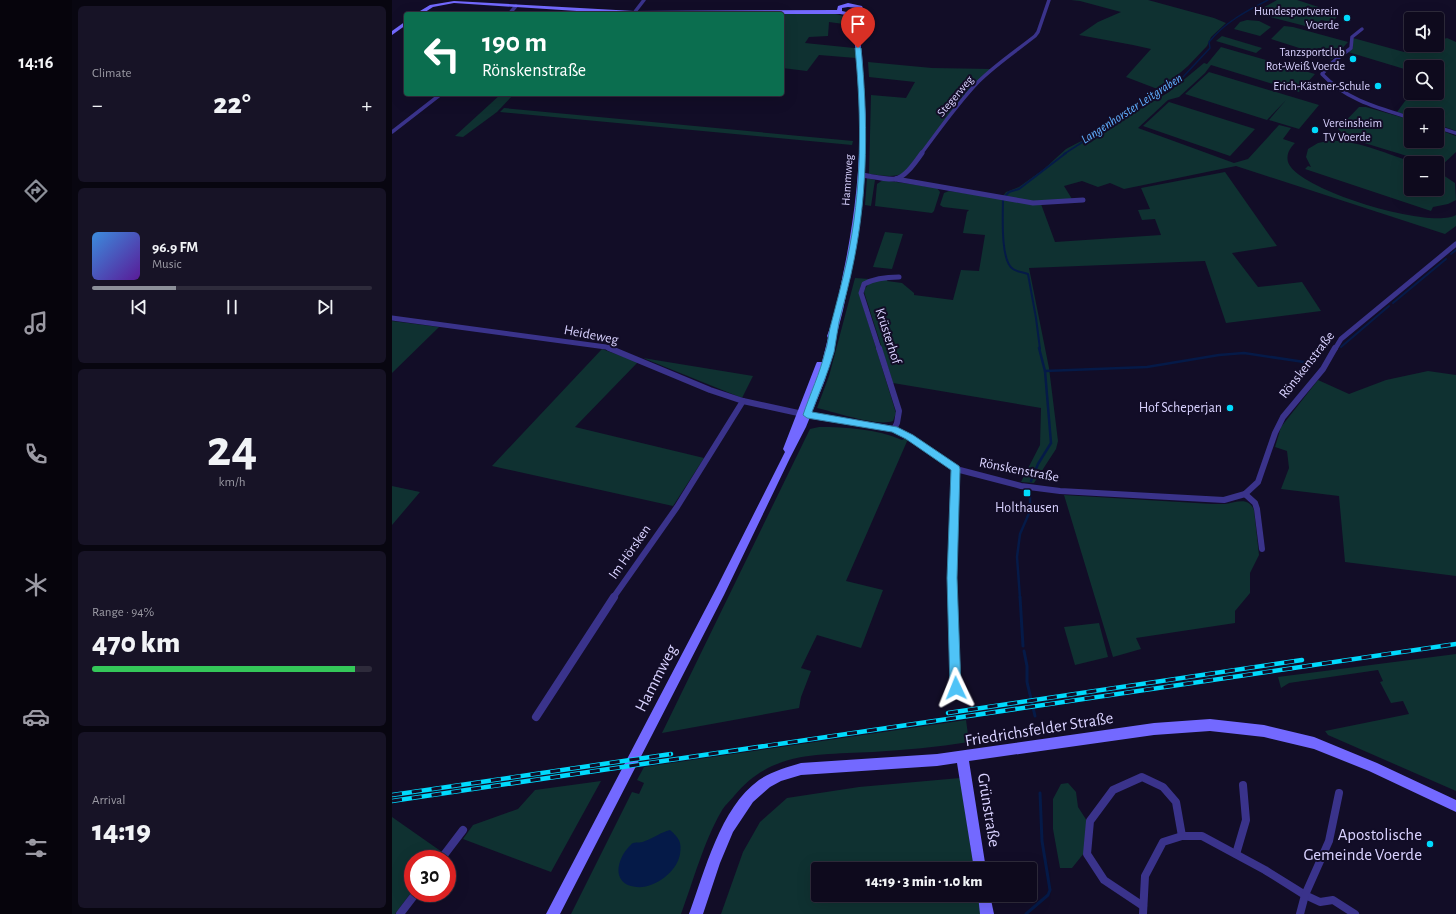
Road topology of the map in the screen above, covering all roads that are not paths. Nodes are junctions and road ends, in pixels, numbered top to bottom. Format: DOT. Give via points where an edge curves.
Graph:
graph roads {
  1 [pos="644,0"];
  2 [pos="1049,0"];
  3 [pos="851,2"];
  4 [pos="845,3"];
  5 [pos="516,6"];
  6 [pos="839,10"];
  7 [pos="422,12"];
  8 [pos="511,12"];
  9 [pos="617,12"];
  10 [pos="635,12"];
  11 [pos="784,12"];
  12 [pos="855,14"];
  13 [pos="848,15"];
  14 [pos="404,25"];
  15 [pos="1362,28"];
  16 [pos="854,29"];
  17 [pos="392,34"];
  18 [pos="439,96"];
  19 [pos="1404,116"];
  20 [pos="1444,129"];
  21 [pos="392,132"];
  22 [pos="1456,133"];
  23 [pos="861,175"];
  24 [pos="896,178"];
  25 [pos="1083,200"];
  26 [pos="1456,244"];
  27 [pos="899,277"];
  28 [pos="392,318"];
  29 [pos="743,401"];
  30 [pos="803,414"];
  31 [pos="894,430"];
  32 [pos="956,469"];
  33 [pos="1245,494"];
  34 [pos="1262,549"];
  35 [pos="956,688"];
  36 [pos="536,717"];
  37 [pos="962,757"];
  38 [pos="1243,785"];
  39 [pos="1339,793"];
  40 [pos="1456,806"];
  41 [pos="463,830"];
  42 [pos="1182,836"];
  43 [pos="449,850"];
  44 [pos="1236,854"];
  45 [pos="979,862"];
  46 [pos="1305,895"];
  47 [pos="409,902"];
  48 [pos="985,902"];
  49 [pos="1143,910"];
  50 [pos="400,914"];
  51 [pos="553,914"];
  52 [pos="696,914"];
  53 [pos="987,914"];
  54 [pos="1300,914"];
  55 [pos="1355,914"];
  1 -- 10 [label="street"];
  2 -- 24 [label="street, Stegerweg" via="1035,36 978,82 912,166"];
  3 -- 4 [label="main road, Hammweg"];
  3 -- 12 [label="main road, Hammweg" via="862,9"];
  4 -- 6 [label="main road, Hammweg"];
  5 -- 7 [label="main road" via="454,2 432,6"];
  5 -- 8 [label="street"];
  5 -- 9 [label="main road"];
  6 -- 11 [label="main road"];
  6 -- 13 [label="main road"];
  12 -- 13 [label="main road"];
  12 -- 16 [label="main road, Hammweg"];
  13 -- 16 [label="main road, Hammweg"];
  14 -- 17 [label="main road"];
  15 -- 19 [label="street" via="1352,37 1351,48 1322,74 1337,89 1357,102"];
  16 -- 23 [label="main road, Hammweg" via="862,86"];
  18 -- 21 [label="street"];
  20 -- 22 [label="street"];
  23 -- 24 [label="street"];
  23 -- 30 [label="main road, Hammweg" via="851,260 830,351"];
  24 -- 25 [label="street" via="1033,203"];
  26 -- 33 [label="street, Rönskenstraße" via="1341,339 1323,369 1283,418 1258,482"];
  27 -- 31 [label="street, Krüsterhof" via="873,279 864,284 861,293 899,411"];
  28 -- 29 [label="street, Heideweg" via="606,347"];
  29 -- 30 [label="street, Heideweg"];
  29 -- 36 [label="street, Im Hörsken" via="703,467"];
  30 -- 31 [label="street, Rönskenstraße"];
  30 -- 51 [label="main road, Hammweg" via="797,438"];
  31 -- 32 [label="street, Rönskenstraße" via="909,437"];
  32 -- 33 [label="street, Rönskenstraße" via="1021,486 1055,491 1210,500 1224,500"];
  32 -- 35 [label="street" via="952,578"];
  33 -- 34 [label="street" via="1255,503 1257,509"];
  37 -- 40 [label="main road, Friedrichsfelder Straße" via="1154,729 1210,725 1264,731 1314,744 1373,767"];
  37 -- 45 [label="main road, Grünstraße"];
  37 -- 52 [label="main road, Friedrichsfelder Straße" via="897,764 801,769 786,773 761,786 742,806 729,828"];
  38 -- 44 [label="street" via="1246,820"];
  39 -- 46 [label="street" via="1329,841"];
  41 -- 43 [label="street"];
  42 -- 44 [label="street" via="1202,836"];
  42 -- 49 [label="street" via="1162,842 1145,876"];
  42 -- 49 [label="street" via="1176,802 1163,787 1142,777 1113,790 1090,821 1087,854 1104,880"];
  44 -- 46 [label="street"];
  46 -- 54 [label="street"];
  46 -- 55 [label="street" via="1320,902 1333,900"];
  47 -- 50 [label="street"];
  48 -- 53 [label="main road"];
}
